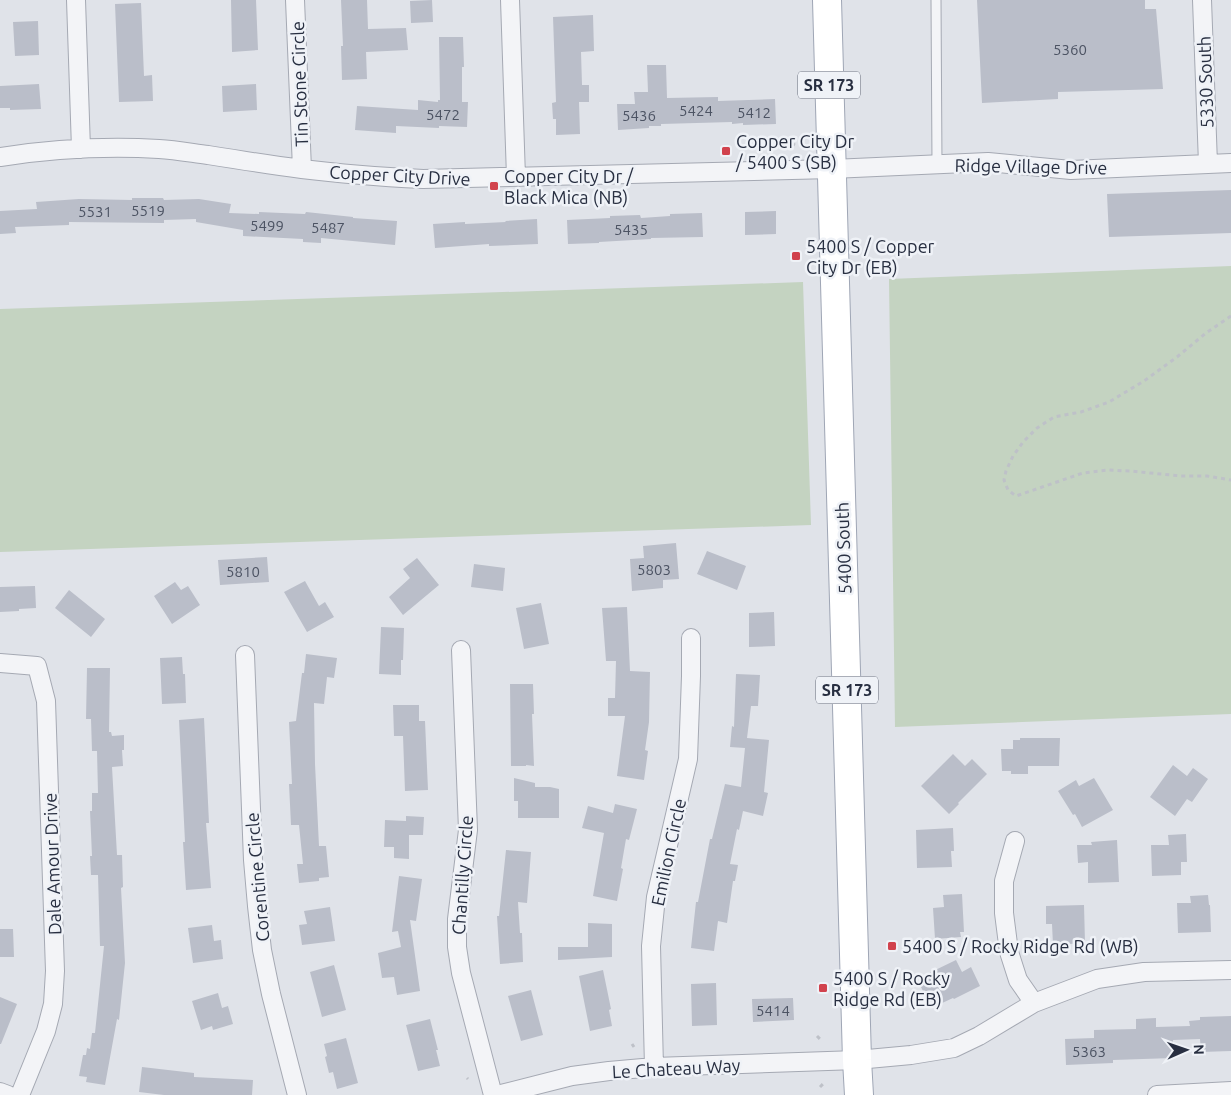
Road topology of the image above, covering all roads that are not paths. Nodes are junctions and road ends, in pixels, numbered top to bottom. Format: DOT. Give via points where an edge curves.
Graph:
graph roads {
  1 [pos="76,0"];
  2 [pos="295,0"];
  3 [pos="510,0"];
  4 [pos="827,0"];
  5 [pos="936,0"];
  6 [pos="1202,0"];
  7 [pos="81,149"];
  8 [pos="0,157"];
  9 [pos="1231,163"];
  10 [pos="937,164"];
  11 [pos="1208,164"];
  12 [pos="302,169"];
  13 [pos="832,169"];
  14 [pos="516,177"];
  15 [pos="691,638"];
  16 [pos="461,650"];
  17 [pos="245,655"];
  18 [pos="0,663"];
  19 [pos="1015,841"];
  20 [pos="1231,970"];
  21 [pos="1034,1003"];
  22 [pos="857,1060"];
  23 [pos="654,1067"];
  24 [pos="1231,1091"];
  25 [pos="0,1092"];
  26 [pos="8,1095"];
  27 [pos="20,1095"];
  28 [pos="297,1095"];
  29 [pos="493,1095"];
  30 [pos="497,1095"];
  31 [pos="859,1095"];
  32 [pos="1166,1095"];
  1 -- 7 [label="street"];
  2 -- 12 [label="street, Tin Stone Circle"];
  3 -- 14 [label="street"];
  4 -- 13 [label="main road, 5400 South / SR 173"];
  5 -- 10 [label="lane"];
  6 -- 11 [label="street, 5330 South"];
  7 -- 8 [label="street, Copper City Drive"];
  7 -- 12 [label="street, Copper City Drive" via="171,150"];
  9 -- 11 [label="street, Ridge Village Drive"];
  10 -- 11 [label="street, Ridge Village Drive" via="988,162 1071,170"];
  10 -- 13 [label="street, Ridge Village Drive"];
  12 -- 14 [label="street, Copper City Drive" via="423,180"];
  13 -- 14 [label="street, Copper City Drive"];
  13 -- 22 [label="main road, 5400 South / SR 173"];
  15 -- 23 [label="street, Emilion Circle" via="688,759 656,898 651,946"];
  16 -- 29 [label="street, Chantilly Circle" via="468,830 457,919 457,947"];
  17 -- 28 [label="street, Corentine Circle" via="253,860 262,950"];
  18 -- 27 [label="street, Dale Amour Drive" via="37,666 46,701 55,971 53,1004 46,1031"];
  19 -- 21 [label="street" via="1004,880 1006,932 1018,980"];
  20 -- 21 [label="street, Le Chateau Way" via="1144,972 1097,980"];
  21 -- 22 [label="street, Le Chateau Way" via="954,1048"];
  22 -- 23 [label="street, Le Chateau Way"];
  22 -- 31 [label="main road, 5400 South / SR 173"];
  23 -- 30 [label="street, Le Chateau Way" via="572,1076"];
  24 -- 32 [label="street"];
  25 -- 26 [label="street"];
}
